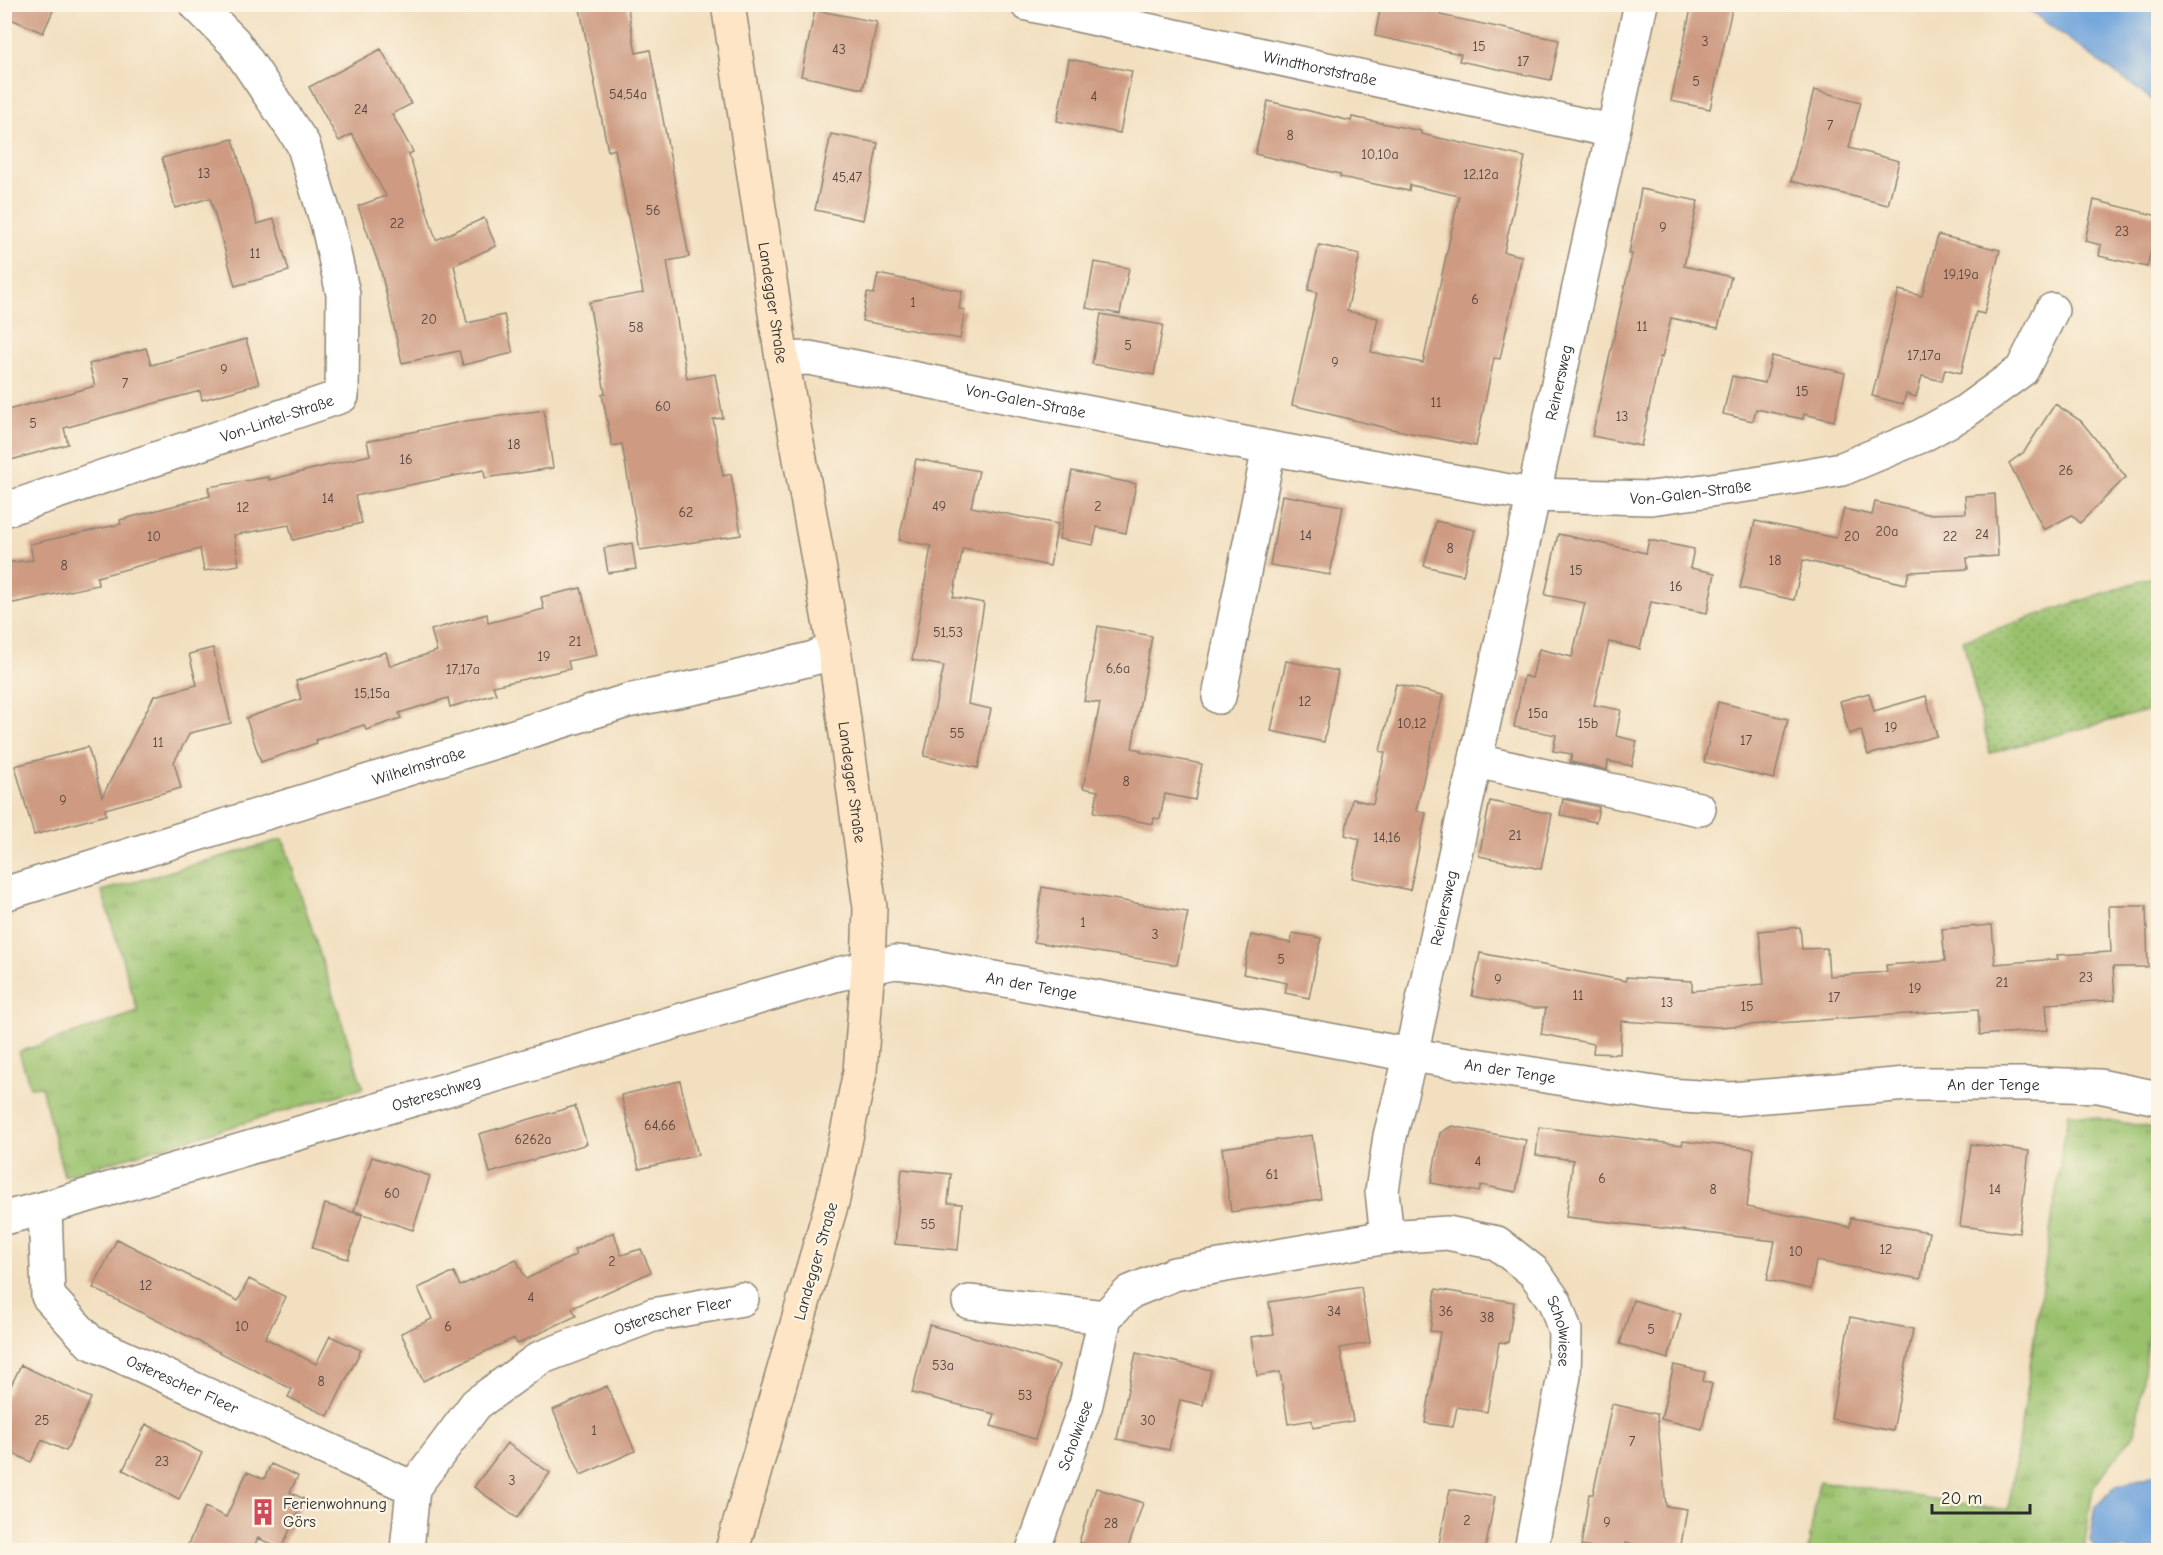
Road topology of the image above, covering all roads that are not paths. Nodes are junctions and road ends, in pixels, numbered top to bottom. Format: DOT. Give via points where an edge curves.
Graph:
graph roads {
  1 [pos="196,4"];
  2 [pos="728,4"];
  3 [pos="1027,4"];
  4 [pos="1641,4"];
  5 [pos="1612,131"];
  6 [pos="2052,310"];
  7 [pos="783,358"];
  8 [pos="1269,448"];
  9 [pos="1532,495"];
  10 [pos="4,510"];
  11 [pos="834,648"];
  12 [pos="1219,697"];
  13 [pos="1476,761"];
  14 [pos="1699,809"];
  15 [pos="4,894"];
  16 [pos="868,966"];
  17 [pos="1411,1055"];
  18 [pos="2158,1098"];
  19 [pos="45,1208"];
  20 [pos="4,1218"];
  21 [pos="1388,1238"];
  22 [pos="742,1299"];
  23 [pos="969,1302"];
  24 [pos="1105,1317"];
  25 [pos="413,1488"];
  26 [pos="407,1551"];
  27 [pos="732,1551"];
  28 [pos="1033,1551"];
  29 [pos="1532,1551"];
  1 -- 10 [label="street, Von-Lintel-Straße" via="234,42 303,144 328,226 343,294 342,396"];
  2 -- 7 [label="main road, Landegger Straße"];
  3 -- 5 [label="street, Windthorststraße"];
  4 -- 5 [label="street, Reinersweg"];
  5 -- 9 [label="street, Reinersweg"];
  6 -- 9 [label="street, Von-Galen-Straße" via="2022,370 1963,413 1921,436 1842,469 1651,498"];
  7 -- 8 [label="street, Von-Galen-Straße" via="809,358"];
  7 -- 11 [label="main road, Landegger Straße"];
  8 -- 9 [label="street, Von-Galen-Straße"];
  8 -- 12 [label="street"];
  9 -- 13 [label="street, Reinersweg"];
  11 -- 15 [label="street, Wilhelmstraße" via="814,658 627,701"];
  11 -- 16 [label="main road, Landegger Straße" via="870,908"];
  13 -- 14 [label="street"];
  13 -- 17 [label="street, Reinersweg"];
  16 -- 17 [label="street, An der Tenge" via="895,962 923,965"];
  16 -- 19 [label="street, Ostereschweg"];
  16 -- 27 [label="main road, Landegger Straße" via="860,1072 833,1199"];
  17 -- 18 [label="street, An der Tenge" via="1668,1095 1731,1099 1907,1084 2099,1086"];
  17 -- 21 [label="street" via="1390,1136 1382,1191"];
  19 -- 20 [label="street, Ostereschweg"];
  19 -- 25 [label="street, Osterescher Fleer" via="48,1296 90,1342"];
  21 -- 24 [label="street, Scholwiese" via="1174,1274 1131,1292"];
  21 -- 29 [label="street, Scholwiese" via="1447,1233 1497,1244 1534,1272 1555,1302 1565,1331 1564,1376"];
  22 -- 25 [label="street, Osterescher Fleer" via="653,1315 540,1358 476,1404"];
  23 -- 24 [label="street"];
  24 -- 28 [label="street, Scholwiese" via="1086,1404"];
  25 -- 26 [label="street"];
}
